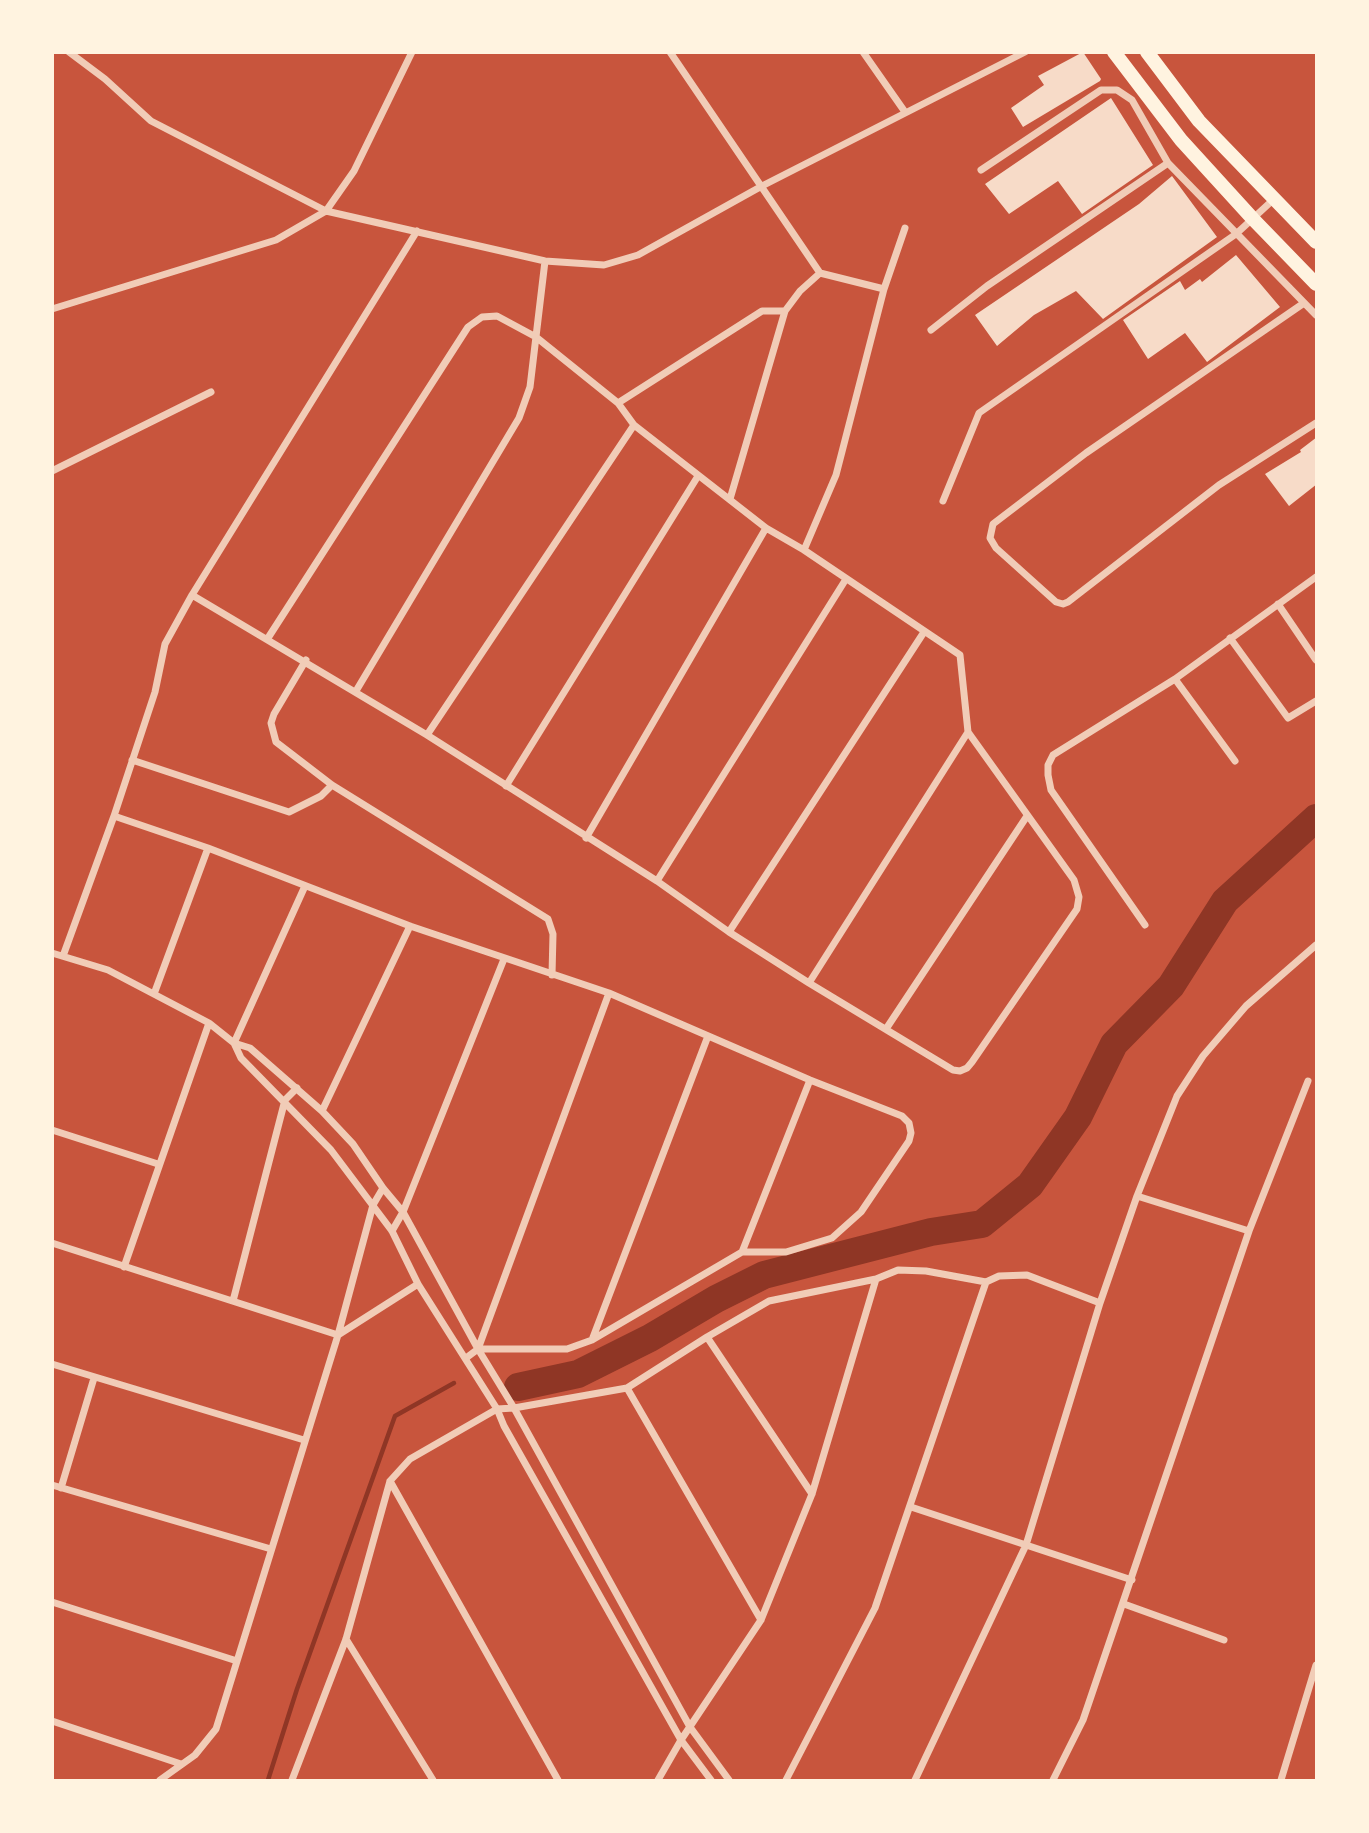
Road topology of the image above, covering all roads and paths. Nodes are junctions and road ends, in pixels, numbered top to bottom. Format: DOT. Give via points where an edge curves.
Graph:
graph roads {
  1 [pos="69,52"];
  2 [pos="412,52"];
  3 [pos="670,52"];
  4 [pos="863,52"];
  5 [pos="1025,52"];
  6 [pos="1114,52"];
  7 [pos="1147,52"];
  8 [pos="905,112"];
  9 [pos="1168,163"];
  10 [pos="981,170"];
  11 [pos="762,186"];
  12 [pos="1274,198"];
  13 [pos="326,211"];
  14 [pos="1253,219"];
  15 [pos="905,228"];
  16 [pos="417,231"];
  17 [pos="1236,234"];
  18 [pos="1317,242"];
  19 [pos="545,261"];
  20 [pos="820,273"];
  21 [pos="1317,284"];
  22 [pos="884,289"];
  23 [pos="1304,303"];
  24 [pos="52,309"];
  25 [pos="785,311"];
  26 [pos="1317,315"];
  27 [pos="931,330"];
  28 [pos="536,337"];
  29 [pos="211,392"];
  30 [pos="618,403"];
  31 [pos="1317,423"];
  32 [pos="634,425"];
  33 [pos="52,471"];
  34 [pos="698,476"];
  35 [pos="730,499"];
  36 [pos="943,501"];
  37 [pos="766,528"];
  38 [pos="804,550"];
  39 [pos="1317,578"];
  40 [pos="846,579"];
  41 [pos="192,595"];
  42 [pos="1278,604"];
  43 [pos="924,632"];
  44 [pos="268,638"];
  45 [pos="1230,638"];
  46 [pos="306,660"];
  47 [pos="1317,660"];
  48 [pos="1175,678"];
  49 [pos="356,691"];
  50 [pos="1317,701"];
  51 [pos="968,732"];
  52 [pos="427,735"];
  53 [pos="132,760"];
  54 [pos="1235,761"];
  55 [pos="332,785"];
  56 [pos="506,786"];
  57 [pos="114,816"];
  58 [pos="1027,816"];
  59 [pos="586,838"];
  60 [pos="208,848"];
  61 [pos="657,881"];
  62 [pos="305,886"];
  63 [pos="1145,925"];
  64 [pos="410,926"];
  65 [pos="729,932"];
  66 [pos="1317,945"];
  67 [pos="52,953"];
  68 [pos="62,956"];
  69 [pos="504,959"];
  70 [pos="552,975"];
  71 [pos="809,983"];
  72 [pos="609,993"];
  73 [pos="154,994"];
  74 [pos="209,1023"];
  75 [pos="886,1029"];
  76 [pos="708,1036"];
  77 [pos="234,1043"];
  78 [pos="810,1080"];
  79 [pos="1308,1082"];
  80 [pos="296,1088"];
  81 [pos="285,1100"];
  82 [pos="322,1111"];
  83 [pos="52,1130"];
  84 [pos="158,1164"];
  85 [pos="383,1188"];
  86 [pos="1138,1196"];
  87 [pos="373,1205"];
  88 [pos="402,1212"];
  89 [pos="392,1231"];
  90 [pos="1249,1231"];
  91 [pos="52,1243"];
  92 [pos="742,1252"];
  93 [pos="124,1268"];
  94 [pos="876,1279"];
  95 [pos="986,1282"];
  96 [pos="418,1284"];
  97 [pos="233,1301"];
  98 [pos="1100,1303"];
  99 [pos="338,1335"];
  100 [pos="707,1337"];
  101 [pos="592,1340"];
  102 [pos="478,1349"];
  103 [pos="466,1358"];
  104 [pos="52,1364"];
  105 [pos="94,1378"];
  106 [pos="627,1388"];
  107 [pos="514,1408"];
  108 [pos="497,1409"];
  109 [pos="304,1440"];
  110 [pos="390,1481"];
  111 [pos="57,1486"];
  112 [pos="812,1494"];
  113 [pos="911,1507"];
  114 [pos="1026,1545"];
  115 [pos="271,1549"];
  116 [pos="1132,1580"];
  117 [pos="52,1602"];
  118 [pos="1124,1604"];
  119 [pos="761,1620"];
  120 [pos="346,1639"];
  121 [pos="1224,1640"];
  122 [pos="237,1661"];
  123 [pos="1317,1665"];
  124 [pos="52,1721"];
  125 [pos="690,1727"];
  126 [pos="681,1740"];
  127 [pos="181,1765"];
  128 [pos="160,1780"];
  129 [pos="292,1780"];
  130 [pos="433,1780"];
  131 [pos="558,1780"];
  132 [pos="658,1780"];
  133 [pos="711,1780"];
  134 [pos="729,1780"];
  135 [pos="786,1780"];
  136 [pos="915,1780"];
  137 [pos="1053,1780"];
  138 [pos="1281,1780"];
  1 -- 13 [label="street" via="151,121"];
  2 -- 13 [label="street" via="354,171"];
  3 -- 11 [label="street"];
  4 -- 8 [label="street"];
  5 -- 8 [label="street"];
  6 -- 14 [label="main road" via="1181,140"];
  7 -- 12 [label="main road" via="1199,121"];
  8 -- 11 [label="street"];
  9 -- 10 [label="street" via="1132,100 1117,90 1101,90"];
  9 -- 17 [label="street"];
  9 -- 27 [label="street" via="987,286"];
  11 -- 19 [label="street" via="638,255 604,265"];
  11 -- 20 [label="street"];
  12 -- 14 [label="street"];
  12 -- 18 [label="main road"];
  13 -- 16 [label="street"];
  13 -- 24 [label="street" via="276,240"];
  14 -- 17 [label="street"];
  14 -- 21 [label="main road"];
  15 -- 22 [label="street"];
  16 -- 19 [label="street"];
  16 -- 41 [label="street"];
  17 -- 23 [label="street"];
  17 -- 36 [label="street" via="979,413"];
  19 -- 28 [label="street"];
  20 -- 22 [label="street"];
  20 -- 25 [label="street"];
  22 -- 38 [label="street" via="836,475"];
  23 -- 26 [label="street"];
  23 -- 31 [label="street" via="1086,453 993,524 990,538 1063,604 1219,485"];
  25 -- 30 [label="street" via="762,311"];
  25 -- 35 [label="street"];
  28 -- 30 [label="street"];
  28 -- 44 [label="street" via="497,316 482,317 468,327"];
  28 -- 49 [label="street" via="530,387 519,418"];
  29 -- 33 [label="street"];
  30 -- 32 [label="street"];
  32 -- 34 [label="street"];
  32 -- 52 [label="street"];
  34 -- 35 [label="street"];
  34 -- 56 [label="street"];
  35 -- 37 [label="street"];
  37 -- 38 [label="street"];
  37 -- 59 [label="street"];
  38 -- 40 [label="street"];
  39 -- 42 [label="street"];
  40 -- 43 [label="street"];
  40 -- 61 [label="street"];
  41 -- 44 [label="street"];
  41 -- 53 [label="street" via="165,644 155,692"];
  42 -- 45 [label="street"];
  42 -- 47 [label="street"];
  43 -- 51 [label="street" via="960,655"];
  43 -- 65 [label="street"];
  44 -- 46 [label="street"];
  45 -- 48 [label="street"];
  45 -- 50 [label="street" via="1288,718"];
  46 -- 49 [label="street"];
  46 -- 55 [label="street" via="274,714 272,733"];
  48 -- 54 [label="street"];
  48 -- 63 [label="street" via="1053,755 1048,765 1051,790"];
  49 -- 52 [label="street"];
  51 -- 58 [label="street"];
  51 -- 71 [label="street"];
  52 -- 56 [label="street"];
  53 -- 55 [label="street" via="289,812"];
  53 -- 57 [label="street"];
  55 -- 70 [label="street" via="548,919 553,934"];
  56 -- 59 [label="street"];
  57 -- 60 [label="street"];
  57 -- 68 [label="street"];
  58 -- 75 [label="street"];
  58 -- 75 [label="street" via="1074,880 1079,897 1070,920 967,1068 953,1070"];
  59 -- 61 [label="street"];
  60 -- 62 [label="street"];
  60 -- 73 [label="street"];
  61 -- 65 [label="street"];
  62 -- 64 [label="street"];
  62 -- 77 [label="street"];
  64 -- 69 [label="street"];
  64 -- 82 [label="street"];
  65 -- 71 [label="street"];
  66 -- 86 [label="street" via="1246,1006 1203,1056 1177,1096"];
  67 -- 68 [label="street"];
  68 -- 73 [label="street" via="108,970"];
  69 -- 70 [label="street"];
  69 -- 88 [label="street"];
  70 -- 72 [label="street"];
  71 -- 75 [label="street"];
  72 -- 76 [label="street"];
  72 -- 102 [label="street"];
  73 -- 74 [label="street"];
  74 -- 77 [label="street"];
  74 -- 84 [label="street"];
  76 -- 78 [label="street"];
  76 -- 101 [label="street"];
  77 -- 80 [label="street" via="250,1048"];
  77 -- 81 [label="street" via="241,1058"];
  78 -- 92 [label="street"];
  78 -- 92 [label="street" via="902,1116 909,1124 909,1141 862,1212 832,1238 786,1252"];
  79 -- 90 [label="street"];
  80 -- 81 [label="street"];
  80 -- 82 [label="street"];
  81 -- 87 [label="street"];
  81 -- 97 [label="street"];
  82 -- 85 [label="street" via="353,1144"];
  83 -- 84 [label="street"];
  84 -- 93 [label="street"];
  85 -- 87 [label="street"];
  85 -- 88 [label="street"];
  86 -- 90 [label="street"];
  86 -- 98 [label="street"];
  87 -- 89 [label="street"];
  87 -- 99 [label="street"];
  88 -- 89 [label="street"];
  88 -- 102 [label="street"];
  89 -- 96 [label="street"];
  90 -- 116 [label="street"];
  91 -- 93 [label="street"];
  92 -- 101 [label="street"];
  93 -- 97 [label="street"];
  94 -- 95 [label="street" via="898,1270"];
  94 -- 100 [label="street" via="769,1301"];
  94 -- 112 [label="street"];
  95 -- 98 [label="street" via="999,1276 1027,1275"];
  95 -- 113 [label="street"];
  96 -- 99 [label="street"];
  96 -- 103 [label="street"];
  97 -- 99 [label="street"];
  98 -- 114 [label="street"];
  99 -- 109 [label="street"];
  100 -- 106 [label="street"];
  100 -- 112 [label="street"];
  101 -- 102 [label="street" via="567,1349"];
  102 -- 103 [label="street"];
  102 -- 107 [label="street"];
  103 -- 108 [label="street"];
  104 -- 105 [label="street"];
  105 -- 109 [label="street"];
  105 -- 111 [label="street"];
  106 -- 107 [label="street"];
  106 -- 119 [label="street"];
  107 -- 108 [label="street"];
  107 -- 125 [label="street"];
  108 -- 110 [label="street" via="410,1459"];
  108 -- 126 [label="street"];
  109 -- 115 [label="street"];
  110 -- 120 [label="street"];
  110 -- 131 [label="street"];
  111 -- 115 [label="street"];
  112 -- 119 [label="street"];
  113 -- 114 [label="street"];
  113 -- 135 [label="street" via="875,1608"];
  114 -- 116 [label="street"];
  114 -- 136 [label="street"];
  115 -- 122 [label="street"];
  116 -- 118 [label="street"];
  117 -- 122 [label="street"];
  118 -- 121 [label="street"];
  118 -- 137 [label="street" via="1083,1720"];
  119 -- 125 [label="street"];
  120 -- 129 [label="street"];
  120 -- 130 [label="street"];
  122 -- 127 [label="street" via="216,1729"];
  123 -- 138 [label="street"];
  124 -- 127 [label="street"];
  125 -- 126 [label="street"];
  125 -- 134 [label="street"];
  126 -- 132 [label="street"];
  126 -- 133 [label="street"];
  127 -- 128 [label="street"];
}
